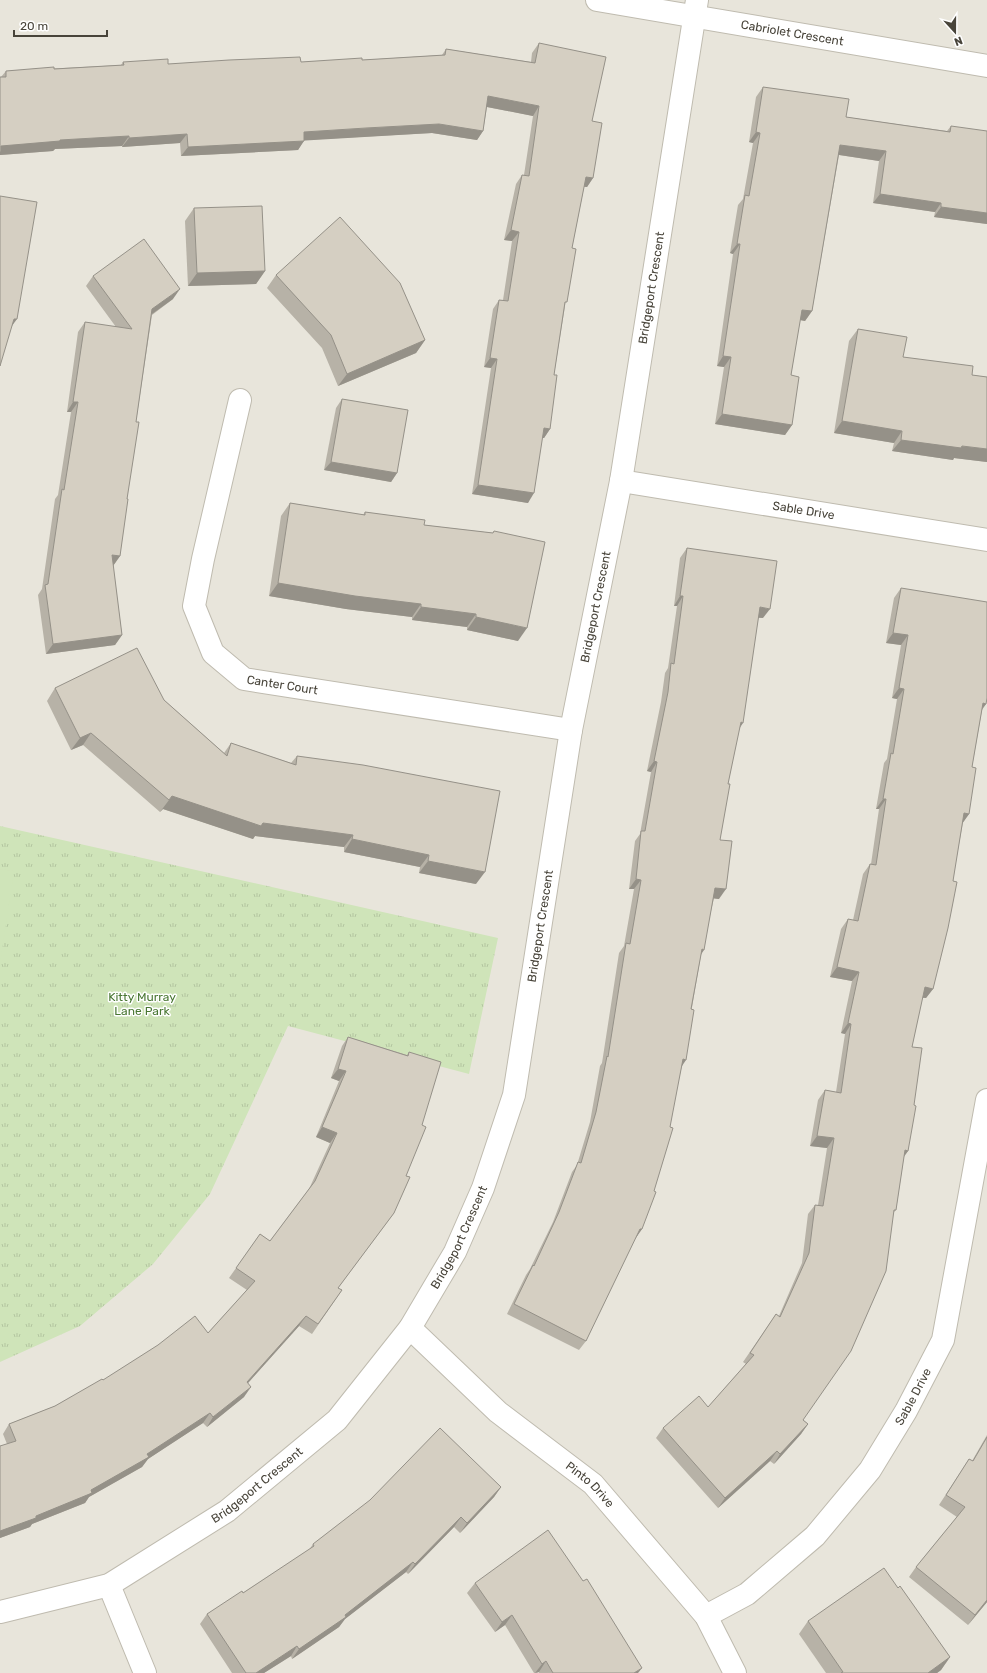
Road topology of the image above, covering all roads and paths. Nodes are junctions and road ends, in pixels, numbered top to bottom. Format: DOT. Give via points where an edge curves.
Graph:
graph roads {
  1 [pos="598,0"];
  2 [pos="695,8"];
  3 [pos="987,66"];
  4 [pos="240,400"];
  5 [pos="621,481"];
  6 [pos="987,540"];
  7 [pos="571,730"];
  8 [pos="987,1100"];
  9 [pos="410,1328"];
  10 [pos="109,1585"];
  11 [pos="0,1612"];
  12 [pos="706,1616"];
  13 [pos="145,1673"];
  14 [pos="735,1673"];
  1 -- 2 [label="street, Cabriolet Crescent"];
  2 -- 3 [label="street, Cabriolet Crescent"];
  2 -- 5 [label="street, Bridgeport Crescent"];
  4 -- 7 [label="street, Canter Court" via="194,606 213,653 244,679"];
  5 -- 6 [label="street, Sable Drive"];
  5 -- 7 [label="street, Bridgeport Crescent"];
  7 -- 9 [label="street, Bridgeport Crescent" via="514,1095 483,1188 455,1252"];
  8 -- 12 [label="street, Sable Drive" via="942,1340 906,1411 870,1470 815,1536 747,1594"];
  9 -- 10 [label="street, Bridgeport Crescent" via="337,1420 227,1511"];
  9 -- 12 [label="street, Pinto Drive" via="498,1412 593,1484"];
  10 -- 11 [label="street, Bridgeport Crescent"];
  10 -- 13 [label="street"];
  12 -- 14 [label="street, Pinto Drive"];
}
